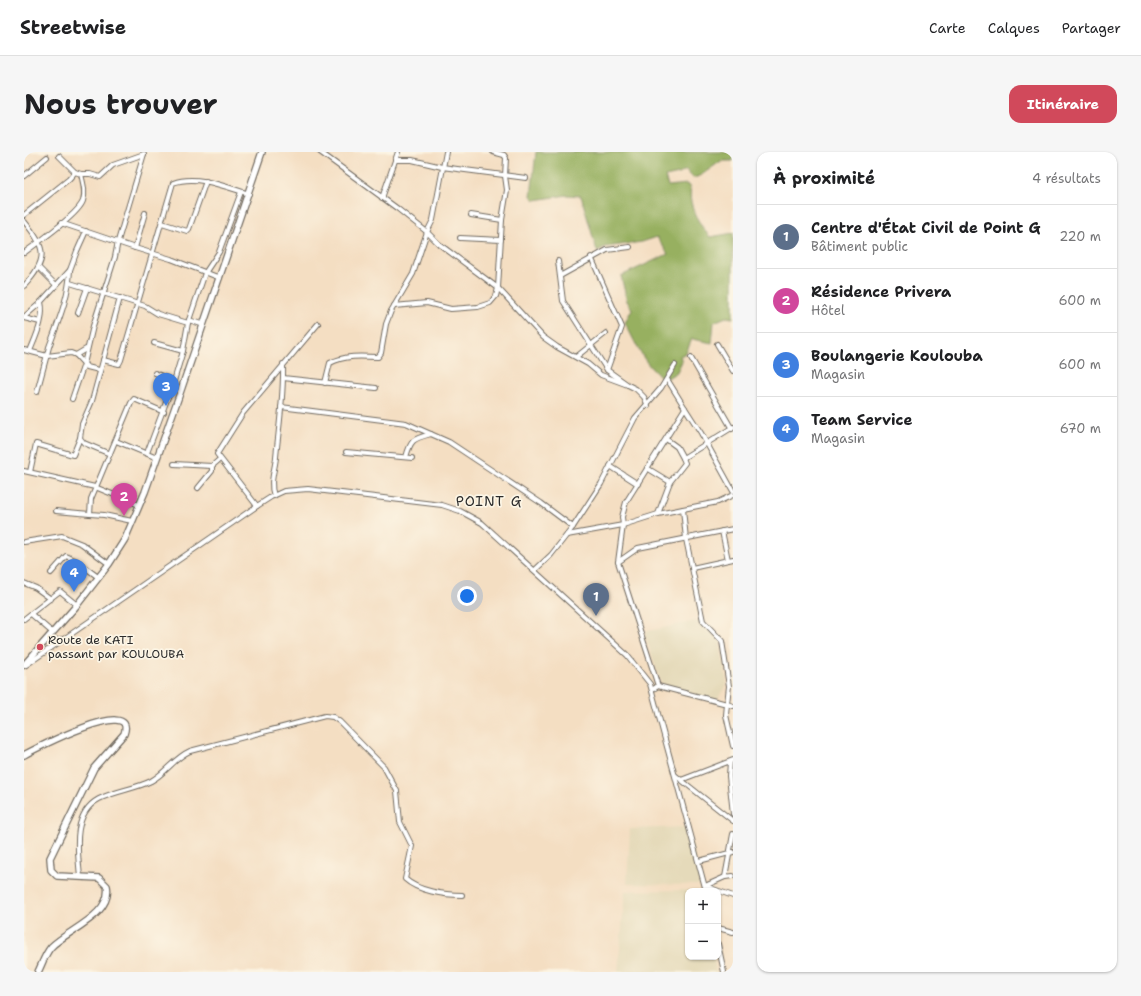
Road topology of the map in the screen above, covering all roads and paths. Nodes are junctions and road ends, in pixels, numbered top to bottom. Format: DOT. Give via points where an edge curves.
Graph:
graph roads {
  1 [pos="262,152"];
  2 [pos="320,152"];
  3 [pos="398,152"];
  4 [pos="446,152"];
  5 [pos="492,152"];
  6 [pos="144,153"];
  7 [pos="59,156"];
  8 [pos="48,157"];
  9 [pos="395,160"];
  10 [pos="442,167"];
  11 [pos="75,172"];
  12 [pos="81,174"];
  13 [pos="24,176"];
  14 [pos="505,176"];
  15 [pos="526,178"];
  16 [pos="206,181"];
  17 [pos="241,192"];
  18 [pos="249,194"];
  19 [pos="382,198"];
  20 [pos="145,213"];
  21 [pos="24,214"];
  22 [pos="471,215"];
  23 [pos="502,220"];
  24 [pos="24,221"];
  25 [pos="61,223"];
  26 [pos="162,223"];
  27 [pos="86,231"];
  28 [pos="427,232"];
  29 [pos="460,238"];
  30 [pos="501,240"];
  31 [pos="40,241"];
  32 [pos="118,241"];
  33 [pos="630,247"];
  34 [pos="135,248"];
  35 [pos="24,253"];
  36 [pos="153,253"];
  37 [pos="591,257"];
  38 [pos="558,261"];
  39 [pos="38,268"];
  40 [pos="70,270"];
  41 [pos="205,273"];
  42 [pos="560,276"];
  43 [pos="220,278"];
  44 [pos="70,283"];
  45 [pos="55,284"];
  46 [pos="24,286"];
  47 [pos="87,288"];
  48 [pos="498,288"];
  49 [pos="104,293"];
  50 [pos="120,298"];
  51 [pos="41,302"];
  52 [pos="137,303"];
  53 [pos="394,306"];
  54 [pos="24,310"];
  55 [pos="78,313"];
  56 [pos="28,314"];
  57 [pos="24,317"];
  58 [pos="40,322"];
  59 [pos="188,322"];
  60 [pos="318,324"];
  61 [pos="204,325"];
  62 [pos="606,333"];
  63 [pos="154,343"];
  64 [pos="591,344"];
  65 [pos="717,344"];
  66 [pos="86,349"];
  67 [pos="24,350"];
  68 [pos="30,351"];
  69 [pos="183,351"];
  70 [pos="76,355"];
  71 [pos="47,356"];
  72 [pos="576,357"];
  73 [pos="691,358"];
  74 [pos="103,360"];
  75 [pos="84,364"];
  76 [pos="283,364"];
  77 [pos="676,365"];
  78 [pos="99,370"];
  79 [pos="608,370"];
  80 [pos="733,371"];
  81 [pos="155,373"];
  82 [pos="283,378"];
  83 [pos="667,380"];
  84 [pos="174,381"];
  85 [pos="325,382"];
  86 [pos="628,386"];
  87 [pos="376,388"];
  88 [pos="37,392"];
  89 [pos="72,399"];
  90 [pos="648,406"];
  91 [pos="282,407"];
  92 [pos="685,408"];
  93 [pos="164,412"];
  94 [pos="733,428"];
  95 [pos="431,434"];
  96 [pos="80,438"];
  97 [pos="666,439"];
  98 [pos="116,441"];
  99 [pos="707,443"];
  100 [pos="346,452"];
  101 [pos="147,453"];
  102 [pos="110,454"];
  103 [pos="406,457"];
  104 [pos="157,458"];
  105 [pos="412,458"];
  106 [pos="683,458"];
  107 [pos="220,459"];
  108 [pos="174,464"];
  109 [pos="212,466"];
  110 [pos="610,466"];
  111 [pos="647,468"];
  112 [pos="24,471"];
  113 [pos="30,472"];
  114 [pos="670,482"];
  115 [pos="638,484"];
  116 [pos="95,487"];
  117 [pos="198,488"];
  118 [pos="733,491"];
  119 [pos="733,495"];
  120 [pos="274,496"];
  121 [pos="139,505"];
  122 [pos="257,506"];
  123 [pos="683,509"];
  124 [pos="56,511"];
  125 [pos="90,514"];
  126 [pos="658,514"];
  127 [pos="132,521"];
  128 [pos="623,525"];
  129 [pos="573,527"];
  130 [pos="733,529"];
  131 [pos="722,531"];
  132 [pos="567,535"];
  133 [pos="686,538"];
  134 [pos="24,542"];
  135 [pos="730,559"];
  136 [pos="618,562"];
  137 [pos="109,564"];
  138 [pos="692,568"];
  139 [pos="535,570"];
  140 [pos="52,573"];
  141 [pos="98,577"];
  142 [pos="24,583"];
  143 [pos="51,599"];
  144 [pos="77,605"];
  145 [pos="31,614"];
  146 [pos="24,619"];
  147 [pos="52,635"];
  148 [pos="71,635"];
  149 [pos="24,665"];
  150 [pos="731,681"];
  151 [pos="658,686"];
  152 [pos="652,690"];
  153 [pos="726,704"];
  154 [pos="733,706"];
  155 [pos="733,746"];
  156 [pos="24,755"];
  157 [pos="732,761"];
  158 [pos="674,774"];
  159 [pos="681,780"];
  160 [pos="733,814"];
  161 [pos="733,821"];
  162 [pos="733,834"];
  163 [pos="731,853"];
  164 [pos="699,861"];
  165 [pos="733,876"];
  166 [pos="80,877"];
  167 [pos="725,877"];
  168 [pos="705,888"];
  169 [pos="707,888"];
  170 [pos="721,893"];
  171 [pos="462,894"];
  172 [pos="733,896"];
  173 [pos="721,929"];
  174 [pos="733,932"];
  175 [pos="721,958"];
  176 [pos="38,972"];
  177 [pos="724,972"];
  1 -- 18 [label="highway"];
  2 -- 19 [label="street"];
  3 -- 9 [label="street"];
  4 -- 10 [label="street"];
  5 -- 14 [label="street" via="505,156"];
  6 -- 12 [label="street" via="113,165 100,177"];
  6 -- 32 [label="street"];
  7 -- 11 [label="street"];
  8 -- 13 [label="street"];
  9 -- 10 [label="street" via="412,160"];
  9 -- 19 [label="street"];
  10 -- 14 [label="street"];
  10 -- 28 [label="street" via="433,220"];
  11 -- 12 [label="street"];
  11 -- 21 [label="street"];
  12 -- 25 [label="street" via="84,185 83,202"];
  14 -- 15 [label="street"];
  14 -- 23 [label="street" via="507,190"];
  16 -- 17 [label="street"];
  16 -- 26 [label="street" via="179,180 173,183"];
  16 -- 26 [label="street" via="190,229 187,231"];
  17 -- 18 [label="street"];
  17 -- 41 [label="street" via="219,252"];
  18 -- 43 [label="highway"];
  19 -- 28 [label="street"];
  20 -- 34 [label="street"];
  22 -- 23 [label="street"];
  23 -- 30 [label="street"];
  24 -- 31 [label="street"];
  25 -- 27 [label="street"];
  25 -- 31 [label="street"];
  26 -- 36 [label="street"];
  27 -- 32 [label="street"];
  27 -- 40 [label="street"];
  28 -- 48 [label="street"];
  28 -- 53 [label="street" via="413,274"];
  29 -- 30 [label="street"];
  30 -- 48 [label="street"];
  31 -- 35 [label="street"];
  31 -- 39 [label="street"];
  32 -- 34 [label="street"];
  32 -- 49 [label="street"];
  33 -- 37 [label="street" via="606,250"];
  34 -- 36 [label="street"];
  36 -- 41 [label="street"];
  36 -- 52 [label="street"];
  37 -- 42 [label="street"];
  37 -- 79 [label="street" via="622,327"];
  38 -- 42 [label="street"];
  39 -- 45 [label="street"];
  39 -- 46 [label="street"];
  40 -- 44 [label="street"];
  40 -- 45 [label="street"];
  41 -- 43 [label="street"];
  41 -- 59 [label="street"];
  42 -- 64 [label="street" via="563,301"];
  43 -- 61 [label="highway"];
  44 -- 47 [label="street"];
  44 -- 71 [label="street"];
  45 -- 51 [label="street"];
  47 -- 49 [label="street"];
  47 -- 55 [label="street"];
  48 -- 53 [label="street" via="490,303 478,307 451,309 427,303"];
  48 -- 72 [label="street" via="543,337"];
  49 -- 50 [label="street"];
  49 -- 66 [label="street"];
  50 -- 52 [label="street"];
  50 -- 74 [label="street"];
  51 -- 56 [label="street"];
  51 -- 58 [label="street" via="43,310"];
  52 -- 59 [label="street" via="158,314"];
  52 -- 74 [label="street" via="119,364"];
  53 -- 85 [label="street" via="386,324 378,357 338,359 330,364"];
  54 -- 56 [label="street"];
  56 -- 57 [label="street"];
  57 -- 58 [label="street"];
  58 -- 68 [label="street"];
  59 -- 61 [label="street"];
  59 -- 69 [label="street"];
  60 -- 76 [label="street"];
  61 -- 104 [label="highway"];
  62 -- 64 [label="street"];
  63 -- 69 [label="street"];
  64 -- 72 [label="street"];
  64 -- 79 [label="street"];
  65 -- 80 [label="street"];
  66 -- 70 [label="street"];
  66 -- 75 [label="street"];
  67 -- 68 [label="street"];
  68 -- 71 [label="street"];
  69 -- 84 [label="street"];
  70 -- 71 [label="street" via="71,353"];
  70 -- 75 [label="street"];
  71 -- 88 [label="street"];
  72 -- 86 [label="street" via="601,375"];
  73 -- 94 [label="street"];
  74 -- 78 [label="street"];
  75 -- 78 [label="street"];
  75 -- 89 [label="street"];
  76 -- 82 [label="street"];
  76 -- 107 [label="street" via="243,412 220,447 217,454"];
  77 -- 83 [label="street"];
  78 -- 96 [label="street"];
  79 -- 86 [label="street"];
  81 -- 84 [label="street"];
  82 -- 85 [label="street"];
  82 -- 91 [label="street"];
  83 -- 90 [label="street"];
  83 -- 92 [label="street"];
  84 -- 93 [label="street"];
  85 -- 87 [label="street"];
  86 -- 90 [label="street" via="644,397"];
  90 -- 110 [label="street" via="635,418"];
  91 -- 95 [label="street" via="406,423"];
  91 -- 120 [label="street" via="271,486"];
  92 -- 97 [label="street"];
  92 -- 99 [label="street"];
  93 -- 98 [label="street" via="134,399"];
  93 -- 101 [label="street"];
  94 -- 99 [label="street"];
  95 -- 103 [label="street" via="414,439"];
  95 -- 129 [label="street" via="449,442"];
  96 -- 102 [label="street" via="84,443"];
  96 -- 113 [label="street" via="73,455 36,444"];
  97 -- 106 [label="street" via="677,447"];
  97 -- 111 [label="street"];
  98 -- 101 [label="street"];
  98 -- 102 [label="street"];
  99 -- 106 [label="street"];
  99 -- 118 [label="street"];
  100 -- 103 [label="street"];
  101 -- 104 [label="street"];
  102 -- 116 [label="street"];
  103 -- 105 [label="street"];
  104 -- 121 [label="highway"];
  106 -- 114 [label="street" via="684,465"];
  107 -- 109 [label="street"];
  107 -- 122 [label="street"];
  108 -- 109 [label="street"];
  109 -- 117 [label="street" via="208,477"];
  110 -- 115 [label="street"];
  110 -- 129 [label="street"];
  111 -- 114 [label="street"];
  111 -- 115 [label="street"];
  112 -- 113 [label="street"];
  113 -- 116 [label="street"];
  114 -- 126 [label="street"];
  115 -- 128 [label="street" via="626,502 622,517"];
  116 -- 121 [label="street"];
  116 -- 125 [label="street"];
  119 -- 123 [label="street" via="718,502"];
  120 -- 122 [label="street"];
  120 -- 139 [label="street" via="284,491 308,489 442,505 482,523"];
  121 -- 127 [label="highway"];
  122 -- 148 [label="street"];
  123 -- 126 [label="street"];
  123 -- 133 [label="street"];
  124 -- 125 [label="street"];
  125 -- 127 [label="street"];
  126 -- 128 [label="street"];
  127 -- 137 [label="highway" via="125,539"];
  128 -- 132 [label="street"];
  128 -- 136 [label="street"];
  129 -- 132 [label="street"];
  130 -- 131 [label="street"];
  131 -- 133 [label="street"];
  131 -- 135 [label="street"];
  132 -- 139 [label="street"];
  133 -- 136 [label="street" via="638,548"];
  133 -- 138 [label="street"];
  134 -- 137 [label="street" via="62,536 82,544"];
  135 -- 138 [label="street"];
  136 -- 151 [label="street"];
  137 -- 141 [label="highway"];
  138 -- 150 [label="street" via="703,621 722,641"];
  139 -- 152 [label="street" via="627,655"];
  140 -- 141 [label="street" via="66,556"];
  141 -- 144 [label="highway"];
  142 -- 143 [label="street"];
  143 -- 144 [label="street" via="60,591"];
  143 -- 145 [label="street"];
  144 -- 147 [label="highway"];
  145 -- 146 [label="street"];
  145 -- 147 [label="street"];
  147 -- 148 [label="street" via="58,640"];
  147 -- 149 [label="highway"];
  148 -- 149 [label="street"];
  150 -- 153 [label="street"];
  151 -- 152 [label="street"];
  151 -- 153 [label="street"];
  152 -- 158 [label="street"];
  153 -- 154 [label="street"];
  153 -- 155 [label="street"];
  156 -- 166 [label="highway" via="96,723 118,720 125,724 124,734 94,768 50,858 50,866 56,876"];
  157 -- 159 [label="street"];
  157 -- 160 [label="street" via="729,776"];
  158 -- 159 [label="street"];
  158 -- 164 [label="street"];
  159 -- 161 [label="street"];
  162 -- 163 [label="street"];
  163 -- 164 [label="street"];
  163 -- 167 [label="street"];
  164 -- 168 [label="street"];
  165 -- 167 [label="street"];
  166 -- 171 [label="street" via="77,837 82,816 99,799 151,781 179,756 190,751 325,716 333,717 340,722 384,767 391,778 397,791 400,822 412,846 405,879 412,885 448,894"];
  166 -- 176 [label="highway" via="103,880 107,886 107,896 87,922 51,947"];
  167 -- 169 [label="street"];
  170 -- 172 [label="street"];
  173 -- 174 [label="street"];
  175 -- 177 [label="street"];
}
